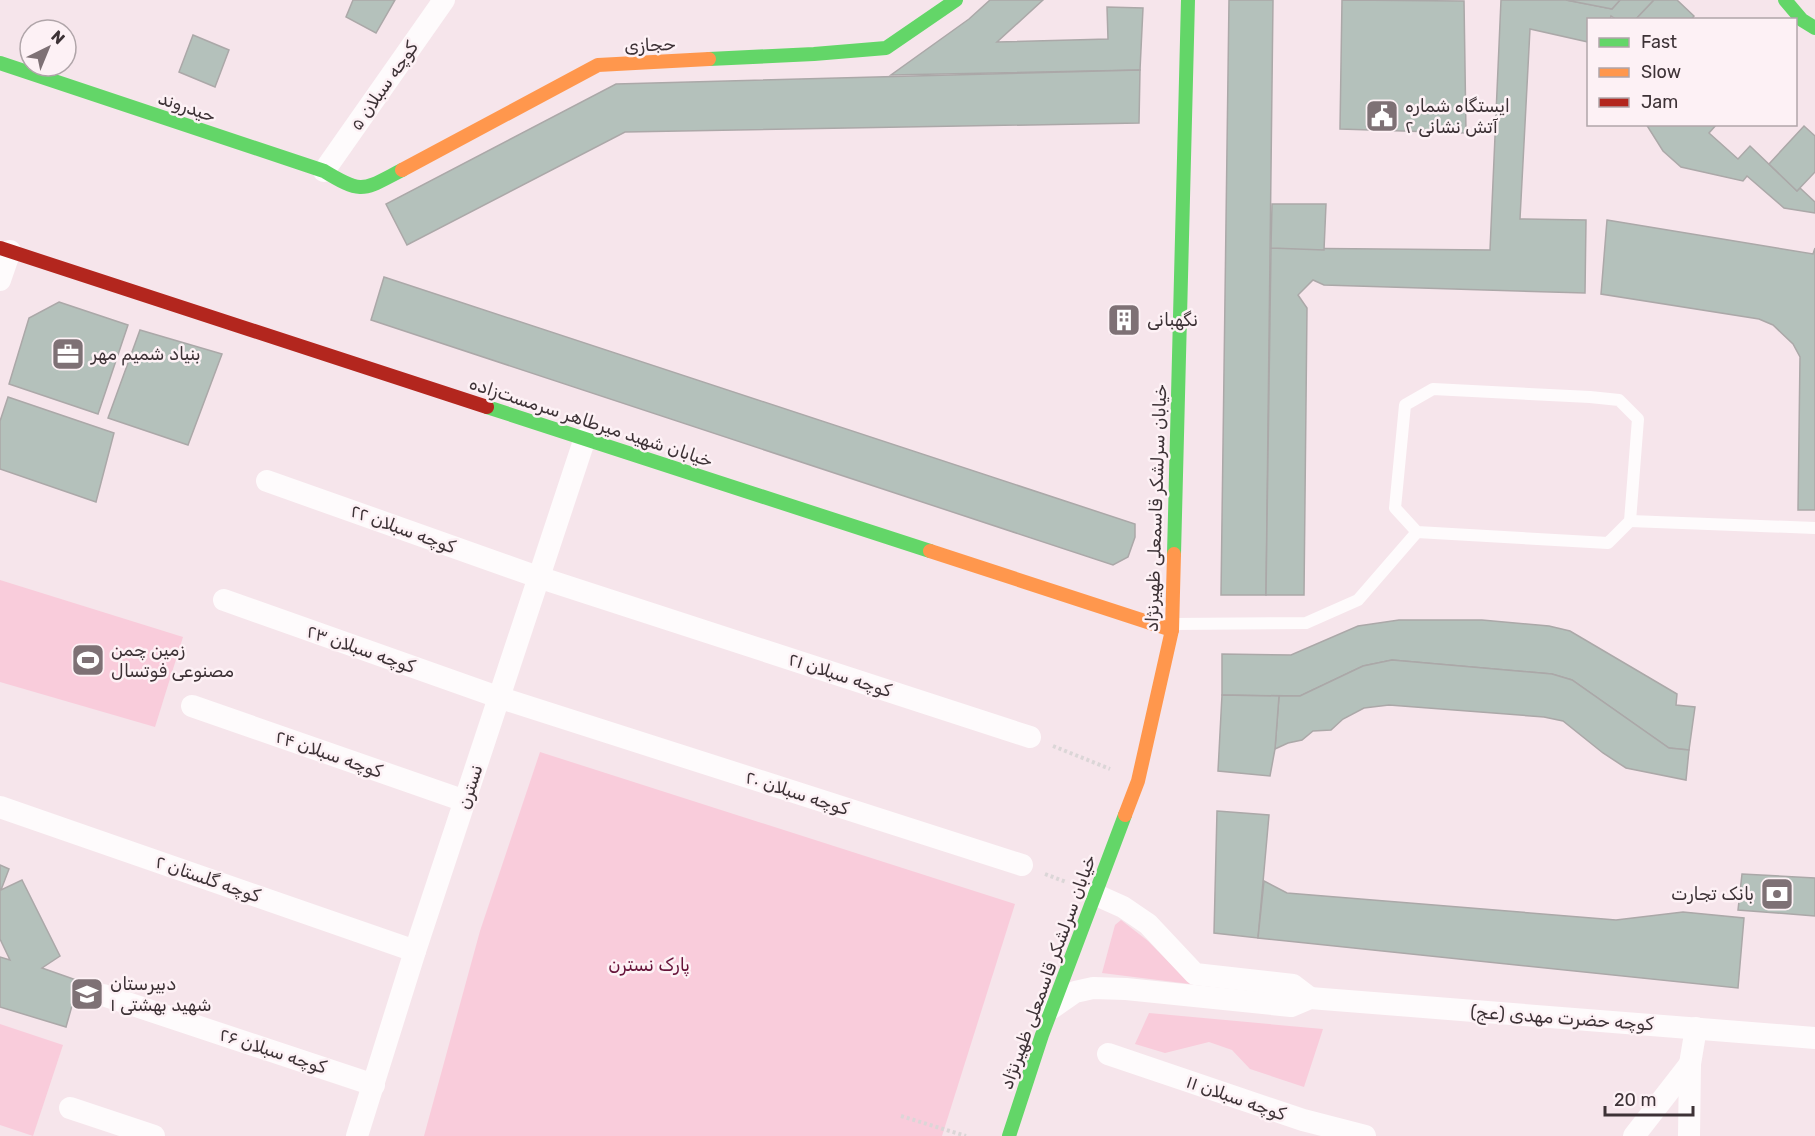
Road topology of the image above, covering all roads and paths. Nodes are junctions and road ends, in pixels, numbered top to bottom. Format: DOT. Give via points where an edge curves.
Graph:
graph roads {
  1 [pos="444,0"];
  2 [pos="956,0"];
  3 [pos="1188,0"];
  4 [pos="1785,0"];
  5 [pos="1815,28"];
  6 [pos="0,63"];
  7 [pos="324,171"];
  8 [pos="361,189"];
  9 [pos="5,249"];
  10 [pos="0,280"];
  11 [pos="585,438"];
  12 [pos="267,481"];
  13 [pos="1630,521"];
  14 [pos="1815,528"];
  15 [pos="1417,532"];
  16 [pos="538,577"];
  17 [pos="224,600"];
  18 [pos="1172,627"];
  19 [pos="498,697"];
  20 [pos="192,706"];
  21 [pos="1030,737"];
  22 [pos="1138,781"];
  23 [pos="465,801"];
  24 [pos="0,807"];
  25 [pos="1022,864"];
  26 [pos="1094,894"];
  27 [pos="416,951"];
  28 [pos="103,995"];
  29 [pos="1310,999"];
  30 [pos="1052,1008"];
  31 [pos="1696,1028"];
  32 [pos="1815,1038"];
  33 [pos="1108,1054"];
  34 [pos="1690,1064"];
  35 [pos="374,1085"];
  36 [pos="70,1108"];
  37 [pos="901,1116"];
  38 [pos="1300,1128"];
  39 [pos="154,1136"];
  40 [pos="357,1136"];
  41 [pos="966,1136"];
  42 [pos="1009,1136"];
  43 [pos="1365,1136"];
  44 [pos="1634,1136"];
  45 [pos="1689,1136"];
  1 -- 7 [label="street, کوچه سبلان ۵"];
  2 -- 8 [label="street, حجازی" via="886,48 598,65"];
  3 -- 18 [label="street, خیابان سرلشکر قاسمعلی ظهیرنژاد"];
  4 -- 5 [label="street" via="1802,20"];
  6 -- 7 [label="street, حیدروند"];
  7 -- 8 [label="street, حیدروند"];
  9 -- 10 [label="street"];
  9 -- 11 [label="street, خیابان شهید میرطاهر سرمست‌زاده"];
  11 -- 16 [label="street, نسترن"];
  11 -- 18 [label="street, خیابان شهید میرطاهر سرمست‌زاده"];
  12 -- 16 [label="street, کوچه سبلان ۲۲"];
  13 -- 14 [label="lane"];
  13 -- 15 [label="lane" via="1608,543"];
  13 -- 15 [label="lane" via="1638,419 1619,400 1433,389 1405,405 1395,508"];
  15 -- 18 [label="lane" via="1358,600 1306,623"];
  16 -- 19 [label="street, نسترن"];
  16 -- 21 [label="street, کوچه سبلان ۲۱"];
  17 -- 19 [label="street, کوچه سبلان ۲۳"];
  18 -- 22 [label="street, خیابان سرلشکر قاسمعلی ظهیرنژاد"];
  19 -- 23 [label="street, نسترن"];
  19 -- 25 [label="street, کوچه سبلان ۲۰"];
  20 -- 23 [label="street, کوچه سبلان ۲۴"];
  21 -- 22 [label="path"];
  22 -- 26 [label="street, خیابان سرلشکر قاسمعلی ظهیرنژاد"];
  23 -- 27 [label="street, نسترن"];
  24 -- 27 [label="street, کوچه گلستان ۲"];
  25 -- 26 [label="path"];
  26 -- 29 [label="street, کوچه حضرت مهدی (عج)" via="1148,924 1195,974 1293,985"];
  26 -- 30 [label="street, خیابان سرلشکر قاسمعلی ظهیرنژاد"];
  27 -- 35 [label="street, نسترن"];
  28 -- 35 [label="street, کوچه سبلان ۲۶"];
  29 -- 30 [label="street, کوچه حضرت مهدی (عج)" via="1291,1006 1093,988 1075,992"];
  29 -- 31 [label="street, کوچه حضرت مهدی (عج)"];
  30 -- 42 [label="street, خیابان سرلشکر قاسمعلی ظهیرنژاد"];
  31 -- 32 [label="street, کوچه حضرت مهدی (عج)"];
  31 -- 34 [label="street"];
  33 -- 38 [label="street, کوچه سبلان ۱۱"];
  34 -- 44 [label="street"];
  34 -- 45 [label="street"];
  35 -- 40 [label="street, نسترن"];
  36 -- 39 [label="street"];
  37 -- 41 [label="path"];
  38 -- 43 [label="street, کوچه سبلان ۱۱"];
}
